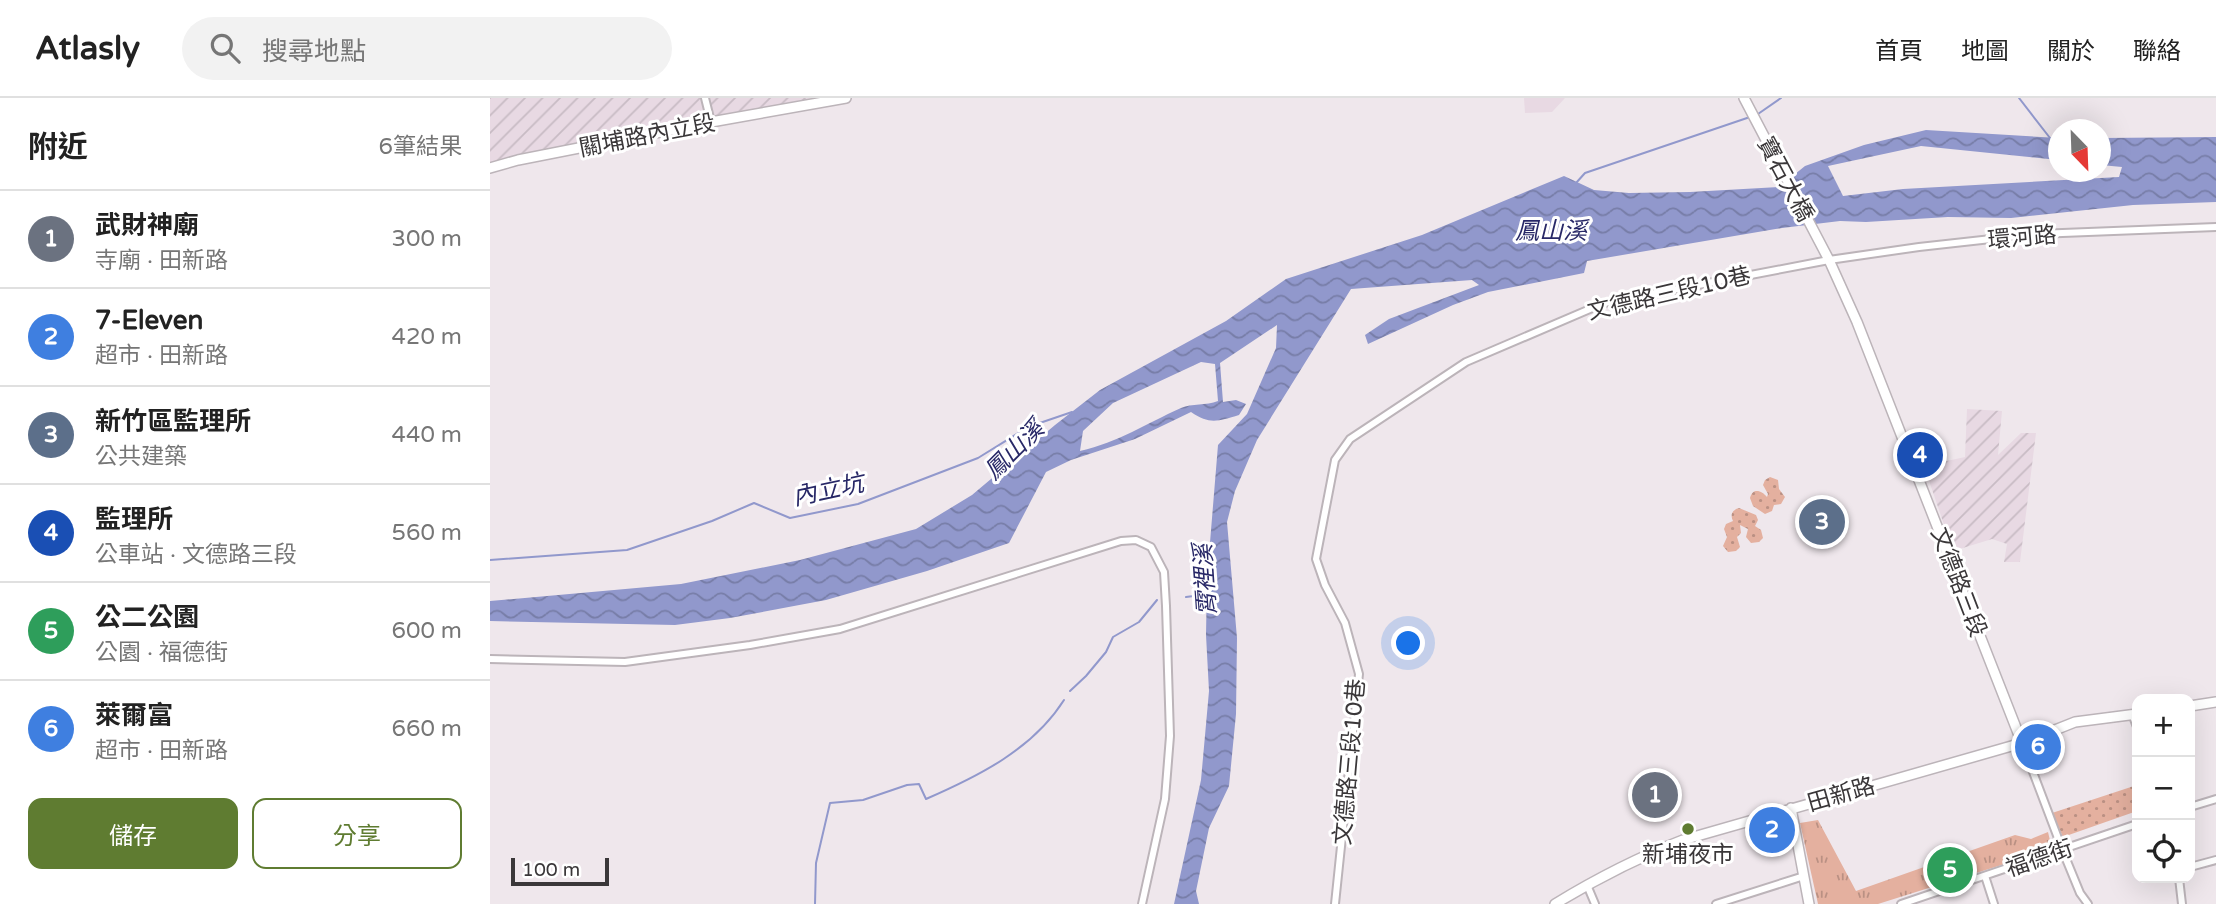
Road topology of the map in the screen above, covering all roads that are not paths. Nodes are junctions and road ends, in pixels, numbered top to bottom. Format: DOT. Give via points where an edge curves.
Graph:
graph roads {
  1 [pos="705,98"];
  2 [pos="846,98"];
  3 [pos="1744,98"];
  4 [pos="822,100"];
  5 [pos="711,122"];
  6 [pos="490,168"];
  7 [pos="2216,227"];
  8 [pos="1829,260"];
  9 [pos="490,659"];
  10 [pos="2216,702"];
  11 [pos="2195,705"];
  12 [pos="2132,714"];
  13 [pos="2022,743"];
  14 [pos="2216,799"];
  15 [pos="2195,805"];
  16 [pos="1791,808"];
  17 [pos="2132,826"];
  18 [pos="2063,850"];
  19 [pos="2216,860"];
  20 [pos="2195,866"];
  21 [pos="1804,876"];
  22 [pos="1985,876"];
  23 [pos="2180,883"];
  24 [pos="1587,885"];
  25 [pos="1142,904"];
  26 [pos="1335,904"];
  27 [pos="1556,904"];
  28 [pos="1595,904"];
  29 [pos="1716,904"];
  30 [pos="1809,904"];
  31 [pos="1901,904"];
  32 [pos="1994,904"];
  33 [pos="2088,904"];
  34 [pos="2182,904"];
  1 -- 5 [label="street"];
  2 -- 4 [label="main road, 關埔路內立段"];
  3 -- 8 [label="main road, 寶石大橋"];
  4 -- 5 [label="main road, 關埔路內立段"];
  5 -- 6 [label="main road, 關埔路內立段"];
  7 -- 8 [label="street, 環河路" via="2038,234"];
  8 -- 13 [label="main road, 文德路三段"];
  8 -- 26 [label="street, 文德路三段10巷" via="1604,303 1466,362 1350,439 1335,460 1316,559 1345,623 1359,674"];
  9 -- 25 [label="street" via="625,662 840,629 1136,540 1151,547 1164,572 1170,712 1165,799"];
  10 -- 11 [label="main road"];
  12 -- 13 [label="main road, 田新路" via="2075,723"];
  13 -- 16 [label="main road, 田新路"];
  13 -- 18 [label="street, 文德路三段"];
  14 -- 15 [label="street"];
  16 -- 21 [label="main road"];
  16 -- 24 [label="main road, 田新路" via="1659,849"];
  17 -- 18 [label="street, 福德街"];
  18 -- 22 [label="street, 福德街"];
  18 -- 33 [label="street, 文德路三段"];
  19 -- 20 [label="street"];
  21 -- 29 [label="street"];
  21 -- 30 [label="main road"];
  22 -- 31 [label="street, 福德街"];
  22 -- 32 [label="street"];
  23 -- 34 [label="street"];
  24 -- 27 [label="main road, 田新路"];
  24 -- 28 [label="street"];
}
